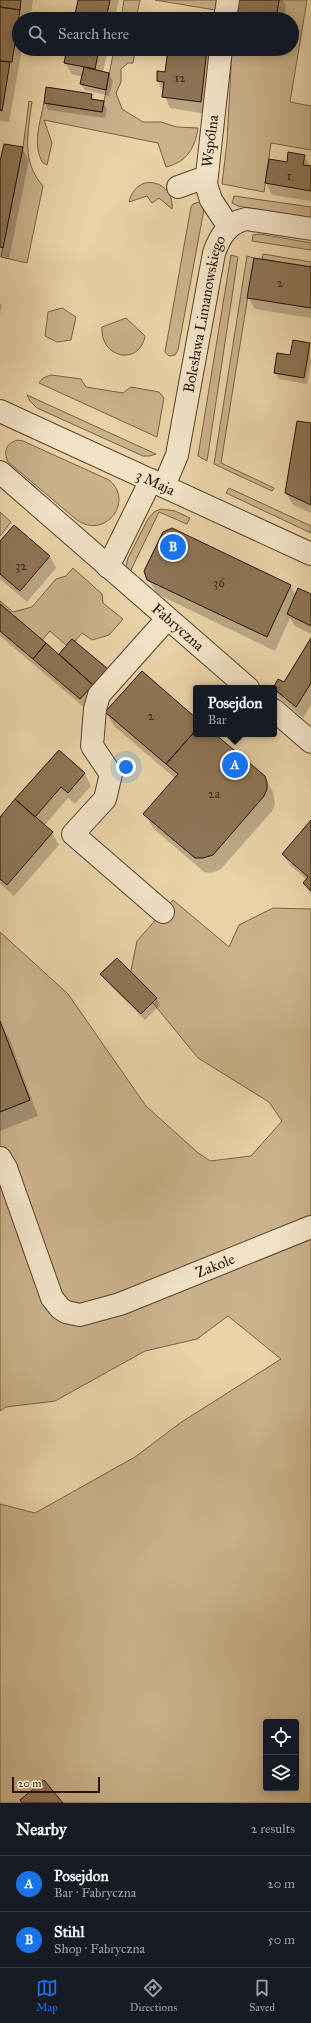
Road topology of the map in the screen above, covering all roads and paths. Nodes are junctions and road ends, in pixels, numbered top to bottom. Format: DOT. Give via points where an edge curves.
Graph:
graph roads {
  1 [pos="228,0"];
  2 [pos="226,12"];
  3 [pos="220,56"];
  4 [pos="206,177"];
  5 [pos="178,188"];
  6 [pos="229,227"];
  7 [pos="311,229"];
  8 [pos="0,411"];
  9 [pos="0,472"];
  10 [pos="158,483"];
  11 [pos="311,554"];
  12 [pos="108,567"];
  13 [pos="167,620"];
  14 [pos="244,685"];
  15 [pos="277,713"];
  16 [pos="311,742"];
  17 [pos="163,912"];
  18 [pos="0,1158"];
  19 [pos="311,1227"];
  1 -- 2 [label="street"];
  3 -- 4 [label="street, Wspólna"];
  4 -- 5 [label="street"];
  4 -- 6 [label="street, Wspólna" via="211,200"];
  6 -- 7 [label="street, Bolesława Limanowskiego" via="237,221 246,219"];
  6 -- 10 [label="street, Bolesława Limanowskiego" via="214,253 177,455"];
  8 -- 10 [label="street, 3 Maja"];
  9 -- 12 [label="street, Fabryczna"];
  10 -- 11 [label="street, 3 Maja"];
  10 -- 12 [label="street"];
  12 -- 13 [label="street, Fabryczna"];
  13 -- 14 [label="street, Fabryczna"];
  13 -- 17 [label="street" via="99,695 95,709 92,746 111,774 105,799 73,834"];
  15 -- 16 [label="street"];
  18 -- 19 [label="street, Zakole" via="6,1168 55,1303 66,1312 80,1315 120,1304"];
}
